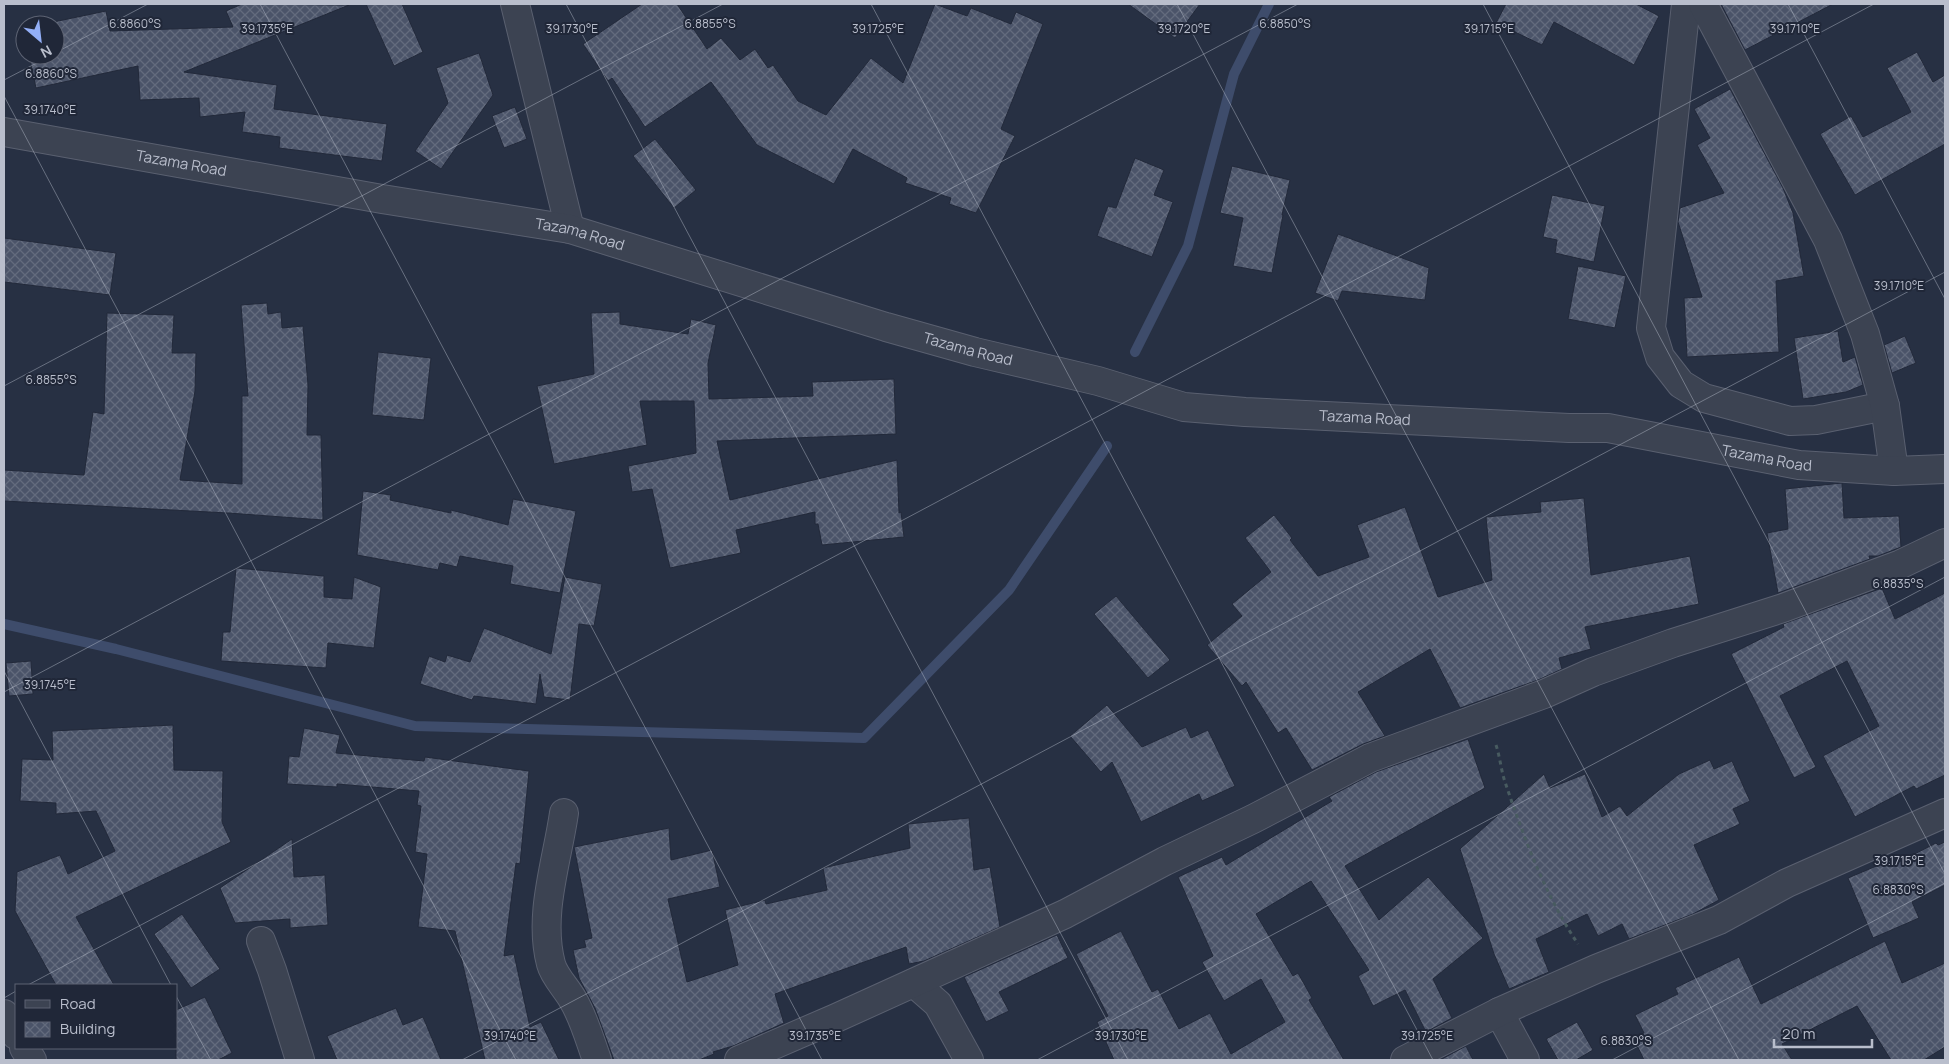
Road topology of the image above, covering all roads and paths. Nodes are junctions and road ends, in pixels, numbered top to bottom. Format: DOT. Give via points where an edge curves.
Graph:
graph roads {
  1 [pos="515,4"];
  2 [pos="1686,4"];
  3 [pos="1704,4"];
  4 [pos="4,132"];
  5 [pos="570,229"];
  6 [pos="1885,406"];
  7 [pos="1945,469"];
  8 [pos="1894,471"];
  9 [pos="1945,544"];
  10 [pos="1486,715"];
  11 [pos="564,813"];
  12 [pos="1945,813"];
  13 [pos="262,941"];
  14 [pos="1596,969"];
  15 [pos="914,983"];
  16 [pos="1499,1012"];
  17 [pos="4,1014"];
  18 [pos="15,1032"];
  19 [pos="25,1049"];
  20 [pos="32,1060"];
  21 [pos="300,1060"];
  22 [pos="597,1060"];
  23 [pos="739,1060"];
  24 [pos="969,1060"];
  25 [pos="1405,1060"];
  26 [pos="1526,1060"];
  1 -- 5 [label="street"];
  2 -- 6 [label="street" via="1651,328 1660,357 1681,384 1704,398 1790,421 1816,420"];
  3 -- 6 [label="street" via="1828,240 1865,334"];
  4 -- 5 [label="street, Tazama Road"];
  5 -- 8 [label="street, Tazama Road" via="886,327 1098,381 1184,407 1254,413 1608,428 1799,465"];
  6 -- 8 [label="street"];
  7 -- 8 [label="street, Tazama Road"];
  9 -- 10 [label="street" via="1784,608 1664,646"];
  10 -- 14 [label="path" via="1505,781 1540,876 1562,920"];
  10 -- 15 [label="street" via="1370,758 1065,914"];
  11 -- 22 [label="street" via="553,868 546,930 551,966 574,1002"];
  12 -- 14 [label="street" via="1788,883 1719,920"];
  13 -- 21 [label="street"];
  14 -- 16 [label="street"];
  15 -- 23 [label="street"];
  15 -- 24 [label="street" via="938,1004"];
  16 -- 25 [label="street"];
  16 -- 26 [label="street"];
  17 -- 18 [label="street"];
  19 -- 20 [label="street"];
}
